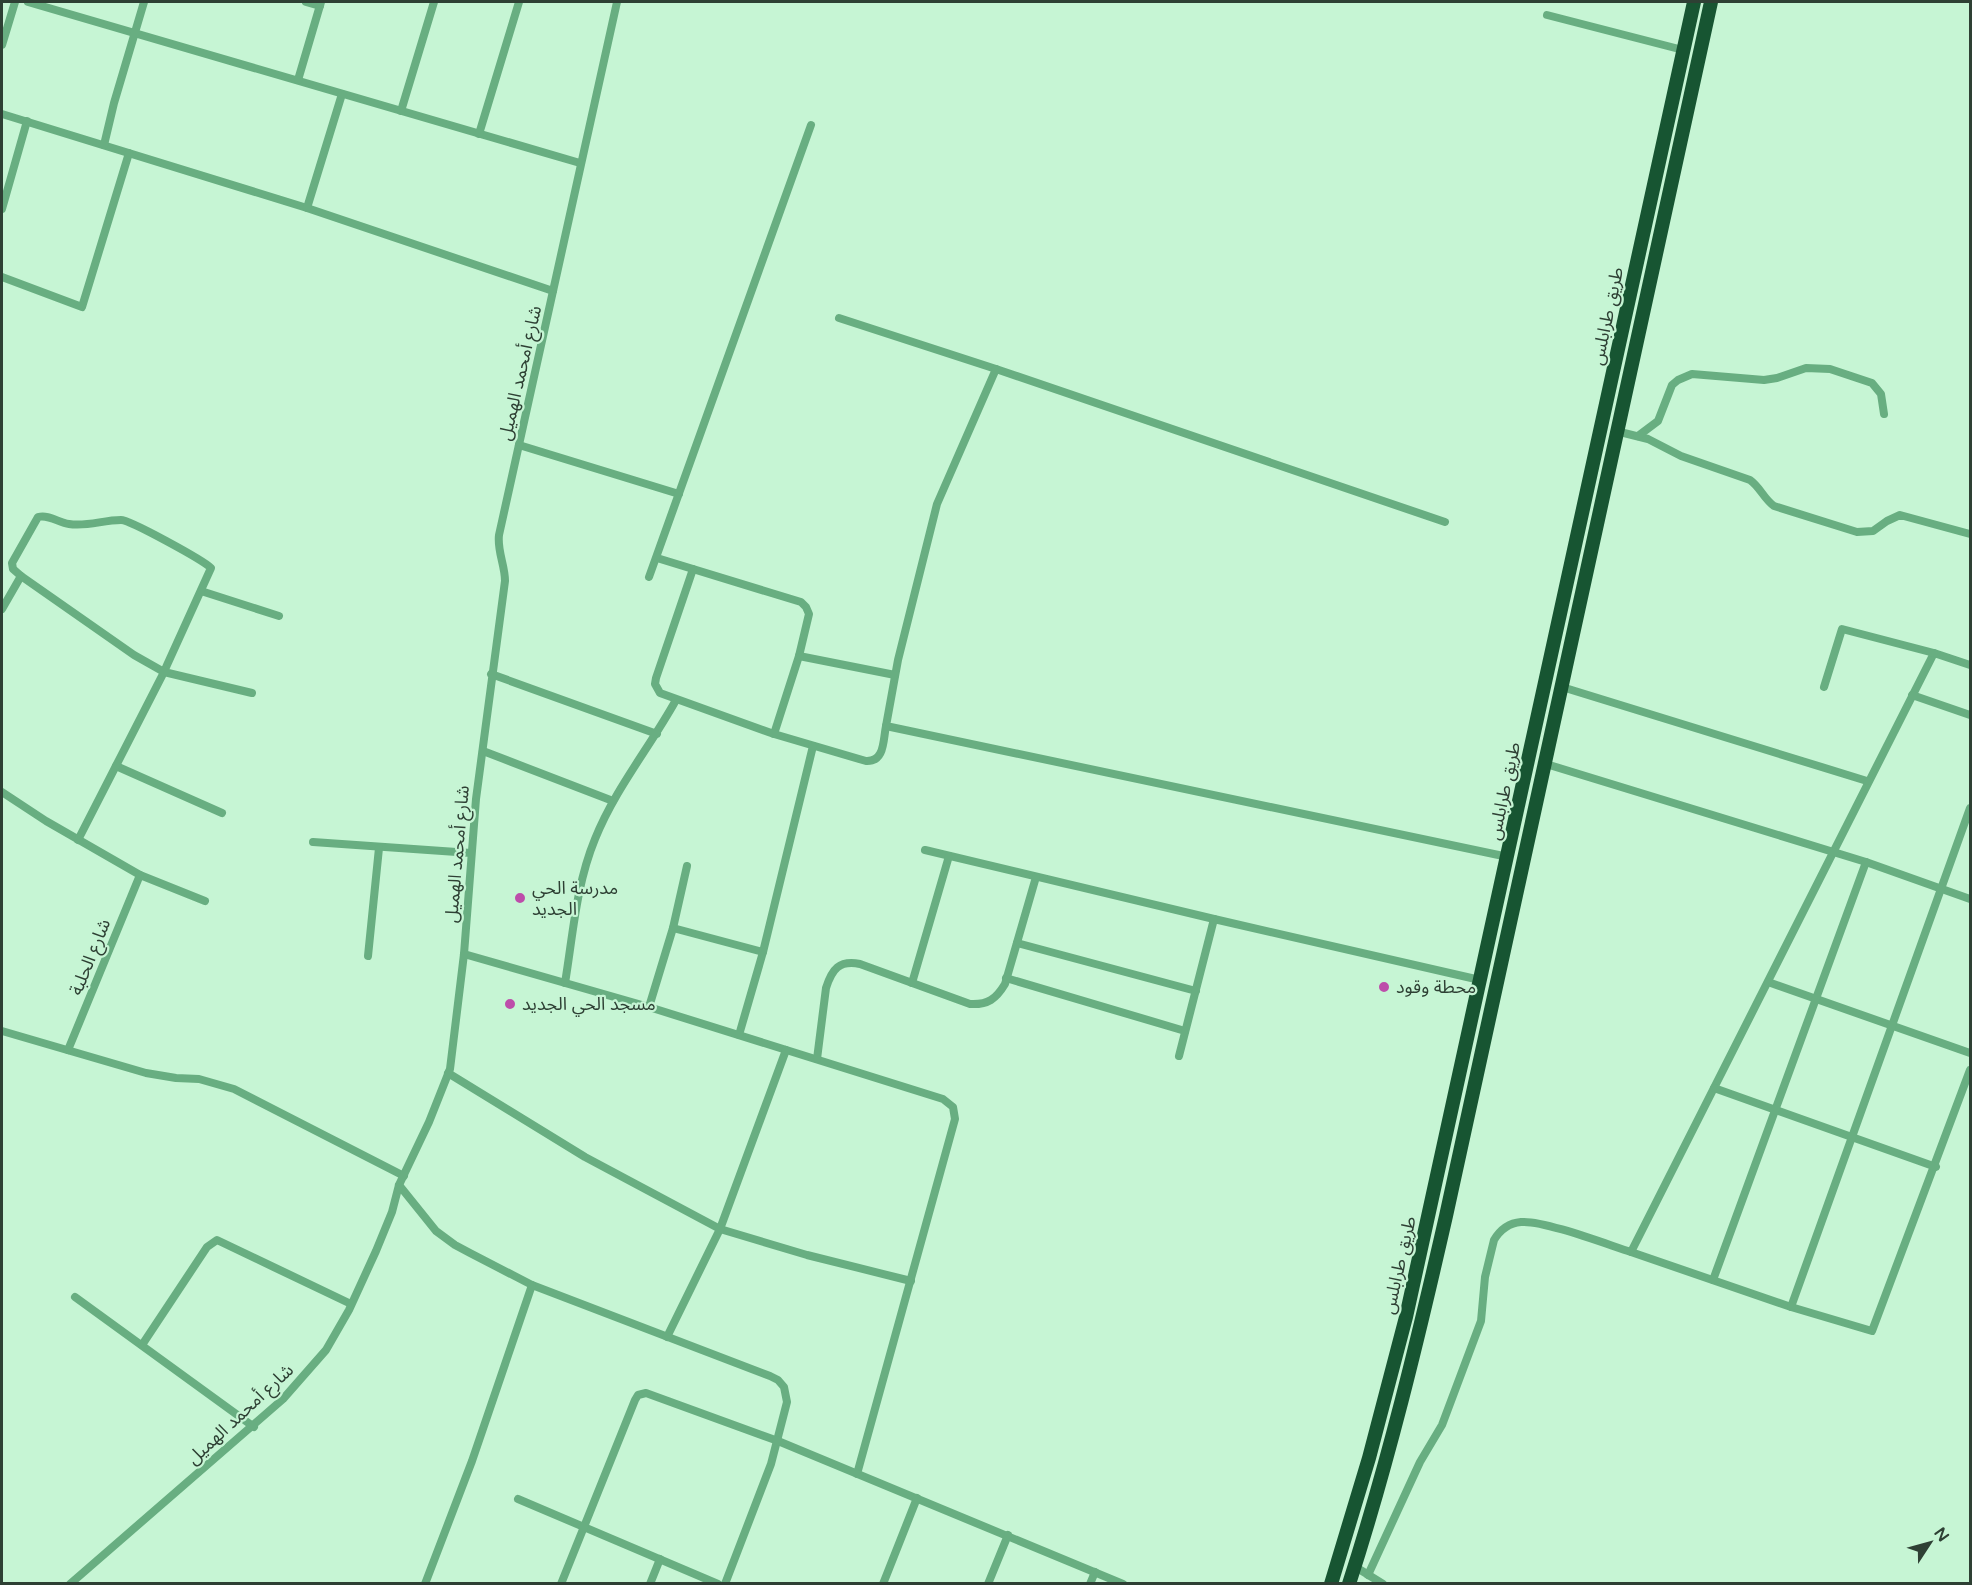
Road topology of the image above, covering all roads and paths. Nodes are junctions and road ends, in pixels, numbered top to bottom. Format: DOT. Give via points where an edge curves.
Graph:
graph roads {
  1 [pos="15,2"];
  2 [pos="28,2"];
  3 [pos="144,2"];
  4 [pos="306,2"];
  5 [pos="434,2"];
  6 [pos="519,2"];
  7 [pos="617,2"];
  8 [pos="1694,2"];
  9 [pos="1711,2"];
  10 [pos="321,4"];
  11 [pos="1547,15"];
  12 [pos="136,33"];
  13 [pos="2,45"];
  14 [pos="1683,50"];
  15 [pos="298,81"];
  16 [pos="342,94"];
  17 [pos="401,111"];
  18 [pos="2,114"];
  19 [pos="27,121"];
  20 [pos="811,125"];
  21 [pos="479,134"];
  22 [pos="104,145"];
  23 [pos="129,153"];
  24 [pos="580,163"];
  25 [pos="307,208"];
  26 [pos="2,209"];
  27 [pos="2,277"];
  28 [pos="553,291"];
  29 [pos="839,318"];
  30 [pos="996,369"];
  31 [pos="1884,414"];
  32 [pos="1616,431"];
  33 [pos="1638,436"];
  34 [pos="519,445"];
  35 [pos="679,494"];
  36 [pos="1445,522"];
  37 [pos="1971,534"];
  38 [pos="657,558"];
  39 [pos="693,569"];
  40 [pos="21,576"];
  41 [pos="649,577"];
  42 [pos="201,591"];
  43 [pos="2,609"];
  44 [pos="279,616"];
  45 [pos="1934,653"];
  46 [pos="799,656"];
  47 [pos="1971,665"];
  48 [pos="164,672"];
  49 [pos="491,674"];
  50 [pos="896,675"];
  51 [pos="1562,687"];
  52 [pos="1824,687"];
  53 [pos="252,693"];
  54 [pos="1912,695"];
  55 [pos="676,700"];
  56 [pos="1971,715"];
  57 [pos="886,726"];
  58 [pos="657,734"];
  59 [pos="774,734"];
  60 [pos="813,746"];
  61 [pos="483,751"];
  62 [pos="1546,764"];
  63 [pos="116,766"];
  64 [pos="1868,781"];
  65 [pos="2,792"];
  66 [pos="613,801"];
  67 [pos="1971,808"];
  68 [pos="222,813"];
  69 [pos="78,840"];
  70 [pos="313,842"];
  71 [pos="379,848"];
  72 [pos="925,850"];
  73 [pos="1833,852"];
  74 [pos="471,854"];
  75 [pos="949,856"];
  76 [pos="1508,857"];
  77 [pos="1866,862"];
  78 [pos="687,866"];
  79 [pos="140,875"];
  80 [pos="1036,877"];
  81 [pos="1941,888"];
  82 [pos="1971,899"];
  83 [pos="205,901"];
  84 [pos="1214,919"];
  85 [pos="673,928"];
  86 [pos="1017,943"];
  87 [pos="763,952"];
  88 [pos="464,954"];
  89 [pos="368,956"];
  90 [pos="1006,978"];
  91 [pos="1480,980"];
  92 [pos="1768,982"];
  93 [pos="565,983"];
  94 [pos="912,983"];
  95 [pos="1196,991"];
  96 [pos="1816,999"];
  97 [pos="649,1007"];
  98 [pos="1892,1025"];
  99 [pos="2,1031"];
  100 [pos="1185,1031"];
  101 [pos="739,1035"];
  102 [pos="68,1050"];
  103 [pos="786,1050"];
  104 [pos="1971,1053"];
  105 [pos="1179,1056"];
  106 [pos="817,1059"];
  107 [pos="1971,1070"];
  108 [pos="448,1073"];
  109 [pos="1714,1088"];
  110 [pos="1775,1110"];
  111 [pos="1852,1137"];
  112 [pos="1936,1167"];
  113 [pos="404,1176"];
  114 [pos="399,1185"];
  115 [pos="720,1229"];
  116 [pos="1631,1252"];
  117 [pos="1713,1280"];
  118 [pos="910,1281"];
  119 [pos="532,1285"];
  120 [pos="75,1296"];
  121 [pos="351,1304"];
  122 [pos="1791,1307"];
  123 [pos="667,1337"];
  124 [pos="142,1345"];
  125 [pos="254,1427"];
  126 [pos="778,1441"];
  127 [pos="857,1474"];
  128 [pos="916,1498"];
  129 [pos="518,1499"];
  130 [pos="584,1527"];
  131 [pos="1008,1535"];
  132 [pos="660,1559"];
  133 [pos="1354,1566"];
  134 [pos="1095,1572"];
  135 [pos="1368,1575"];
  136 [pos="70,1584"];
  137 [pos="425,1584"];
  138 [pos="561,1584"];
  139 [pos="650,1584"];
  140 [pos="718,1584"];
  141 [pos="725,1584"];
  142 [pos="883,1584"];
  143 [pos="988,1584"];
  144 [pos="1090,1584"];
  145 [pos="1123,1584"];
  146 [pos="1331,1584"];
  147 [pos="1349,1584"];
  148 [pos="1383,1584"];
  1 -- 13 [label="street"];
  2 -- 12 [label="street"];
  3 -- 12 [label="street"];
  4 -- 10 [label="street"];
  5 -- 17 [label="street"];
  6 -- 21 [label="street"];
  7 -- 24 [label="street, شارع أمحمد الهميل"];
  8 -- 14 [label="highway, طريق طرابلس"];
  9 -- 32 [label="highway"];
  10 -- 15 [label="street"];
  11 -- 14 [label="street"];
  12 -- 15 [label="street"];
  12 -- 22 [label="street"];
  14 -- 76 [label="highway, طريق طرابلس"];
  15 -- 16 [label="street"];
  16 -- 17 [label="street"];
  16 -- 25 [label="street"];
  17 -- 21 [label="street"];
  18 -- 19 [label="street"];
  19 -- 22 [label="street"];
  19 -- 26 [label="street"];
  20 -- 35 [label="street"];
  21 -- 24 [label="street"];
  22 -- 23 [label="street"];
  23 -- 25 [label="street"];
  23 -- 27 [label="street" via="82,307"];
  24 -- 28 [label="street, شارع أمحمد الهميل"];
  25 -- 28 [label="street"];
  28 -- 34 [label="street, شارع أمحمد الهميل"];
  29 -- 30 [label="street"];
  30 -- 36 [label="street"];
  30 -- 50 [label="street" via="937,504"];
  31 -- 33 [label="street" via="1881,394 1872,383 1830,369 1806,368 1764,380 1692,374 1672,385 1658,420"];
  32 -- 33 [label="street"];
  32 -- 51 [label="highway"];
  33 -- 37 [label="street" via="1750,480 1774,506 1857,532 1873,531 1900,515"];
  34 -- 35 [label="street"];
  34 -- 49 [label="street, شارع أمحمد الهميل" via="499,535 505,581"];
  35 -- 38 [label="street"];
  38 -- 39 [label="street"];
  38 -- 41 [label="street"];
  39 -- 46 [label="street" via="804,604 809,614"];
  39 -- 55 [label="street" via="655,684 660,693"];
  40 -- 42 [label="street" via="12,563 38,517 77,525 124,520 209,566 211,571"];
  40 -- 43 [label="street"];
  40 -- 48 [label="street"];
  42 -- 44 [label="street"];
  42 -- 48 [label="street"];
  45 -- 47 [label="street"];
  45 -- 52 [label="street" via="1842,629"];
  45 -- 54 [label="street"];
  46 -- 50 [label="street"];
  46 -- 59 [label="street"];
  48 -- 53 [label="street"];
  48 -- 63 [label="street"];
  49 -- 58 [label="street"];
  49 -- 61 [label="street, شارع أمحمد الهميل"];
  50 -- 57 [label="street"];
  51 -- 62 [label="highway"];
  51 -- 64 [label="street"];
  54 -- 56 [label="street"];
  54 -- 64 [label="street"];
  55 -- 58 [label="street"];
  55 -- 59 [label="street"];
  57 -- 60 [label="street" via="881,753 870,762"];
  57 -- 76 [label="street"];
  58 -- 66 [label="street"];
  59 -- 60 [label="street"];
  60 -- 87 [label="street"];
  61 -- 66 [label="street"];
  61 -- 74 [label="street, شارع أمحمد الهميل"];
  62 -- 73 [label="street"];
  62 -- 133 [label="highway" via="1422,1321"];
  63 -- 68 [label="street"];
  63 -- 69 [label="street"];
  64 -- 73 [label="street"];
  65 -- 69 [label="street"];
  66 -- 93 [label="street" via="581,878"];
  67 -- 81 [label="street"];
  69 -- 79 [label="street"];
  70 -- 71 [label="street"];
  71 -- 74 [label="street"];
  71 -- 89 [label="street"];
  72 -- 75 [label="street"];
  73 -- 77 [label="street"];
  73 -- 92 [label="street"];
  74 -- 88 [label="street, شارع أمحمد الهميل"];
  75 -- 80 [label="street"];
  75 -- 94 [label="street"];
  76 -- 91 [label="highway, طريق طرابلس"];
  77 -- 81 [label="street"];
  77 -- 96 [label="street"];
  78 -- 85 [label="street"];
  79 -- 83 [label="street"];
  79 -- 102 [label="street, شارع الحلبة"];
  80 -- 84 [label="street"];
  80 -- 86 [label="street"];
  81 -- 82 [label="street"];
  81 -- 98 [label="street"];
  84 -- 91 [label="street"];
  84 -- 95 [label="street"];
  85 -- 87 [label="street"];
  85 -- 97 [label="street"];
  86 -- 90 [label="street"];
  86 -- 95 [label="street"];
  87 -- 101 [label="street"];
  88 -- 93 [label="street"];
  88 -- 108 [label="street, شارع أمحمد الهميل"];
  90 -- 94 [label="street" via="999,994 980,1005"];
  90 -- 100 [label="street"];
  91 -- 146 [label="highway, طريق طرابلس" via="1406,1317"];
  92 -- 96 [label="street"];
  92 -- 109 [label="street"];
  93 -- 97 [label="street"];
  94 -- 106 [label="street" via="849,962 835,969 826,988"];
  95 -- 100 [label="street"];
  96 -- 98 [label="street"];
  96 -- 110 [label="street"];
  97 -- 101 [label="street"];
  98 -- 104 [label="street"];
  98 -- 111 [label="street"];
  99 -- 102 [label="street"];
  100 -- 105 [label="street"];
  101 -- 103 [label="street"];
  102 -- 113 [label="street" via="146,1073 199,1079 234,1089"];
  103 -- 106 [label="street"];
  103 -- 115 [label="street"];
  106 -- 118 [label="street" via="943,1099 953,1107 955,1119"];
  107 -- 112 [label="street"];
  108 -- 113 [label="street, شارع أمحمد الهميل"];
  108 -- 115 [label="street" via="585,1157"];
  109 -- 110 [label="street"];
  109 -- 116 [label="street"];
  110 -- 111 [label="street"];
  110 -- 117 [label="street"];
  111 -- 112 [label="street"];
  111 -- 122 [label="street"];
  112 -- 122 [label="street" via="1872,1331"];
  113 -- 114 [label="street, شارع أمحمد الهميل"];
  114 -- 119 [label="street" via="436,1231"];
  114 -- 121 [label="street, شارع أمحمد الهميل" via="392,1212"];
  115 -- 118 [label="street"];
  115 -- 123 [label="street"];
  116 -- 117 [label="street"];
  116 -- 135 [label="street" via="1525,1222 1512,1224 1497,1235 1485,1277 1481,1321 1442,1425 1420,1462"];
  117 -- 122 [label="street"];
  118 -- 127 [label="street"];
  119 -- 123 [label="street"];
  119 -- 137 [label="street"];
  120 -- 124 [label="street"];
  121 -- 124 [label="street" via="217,1240 207,1247"];
  121 -- 125 [label="street, شارع أمحمد الهميل" via="326,1350"];
  123 -- 126 [label="street" via="778,1380 787,1402"];
  124 -- 125 [label="street"];
  125 -- 136 [label="street, شارع أمحمد الهميل"];
  126 -- 127 [label="street"];
  126 -- 130 [label="street" via="640,1394"];
  126 -- 141 [label="street"];
  127 -- 128 [label="street"];
  128 -- 131 [label="street"];
  128 -- 142 [label="street"];
  129 -- 130 [label="street"];
  130 -- 132 [label="street"];
  130 -- 138 [label="street"];
  131 -- 134 [label="street"];
  131 -- 143 [label="street"];
  132 -- 139 [label="street"];
  132 -- 140 [label="street"];
  133 -- 135 [label="street"];
  133 -- 147 [label="highway"];
  134 -- 144 [label="street"];
  134 -- 145 [label="street"];
  135 -- 148 [label="street"];
}
